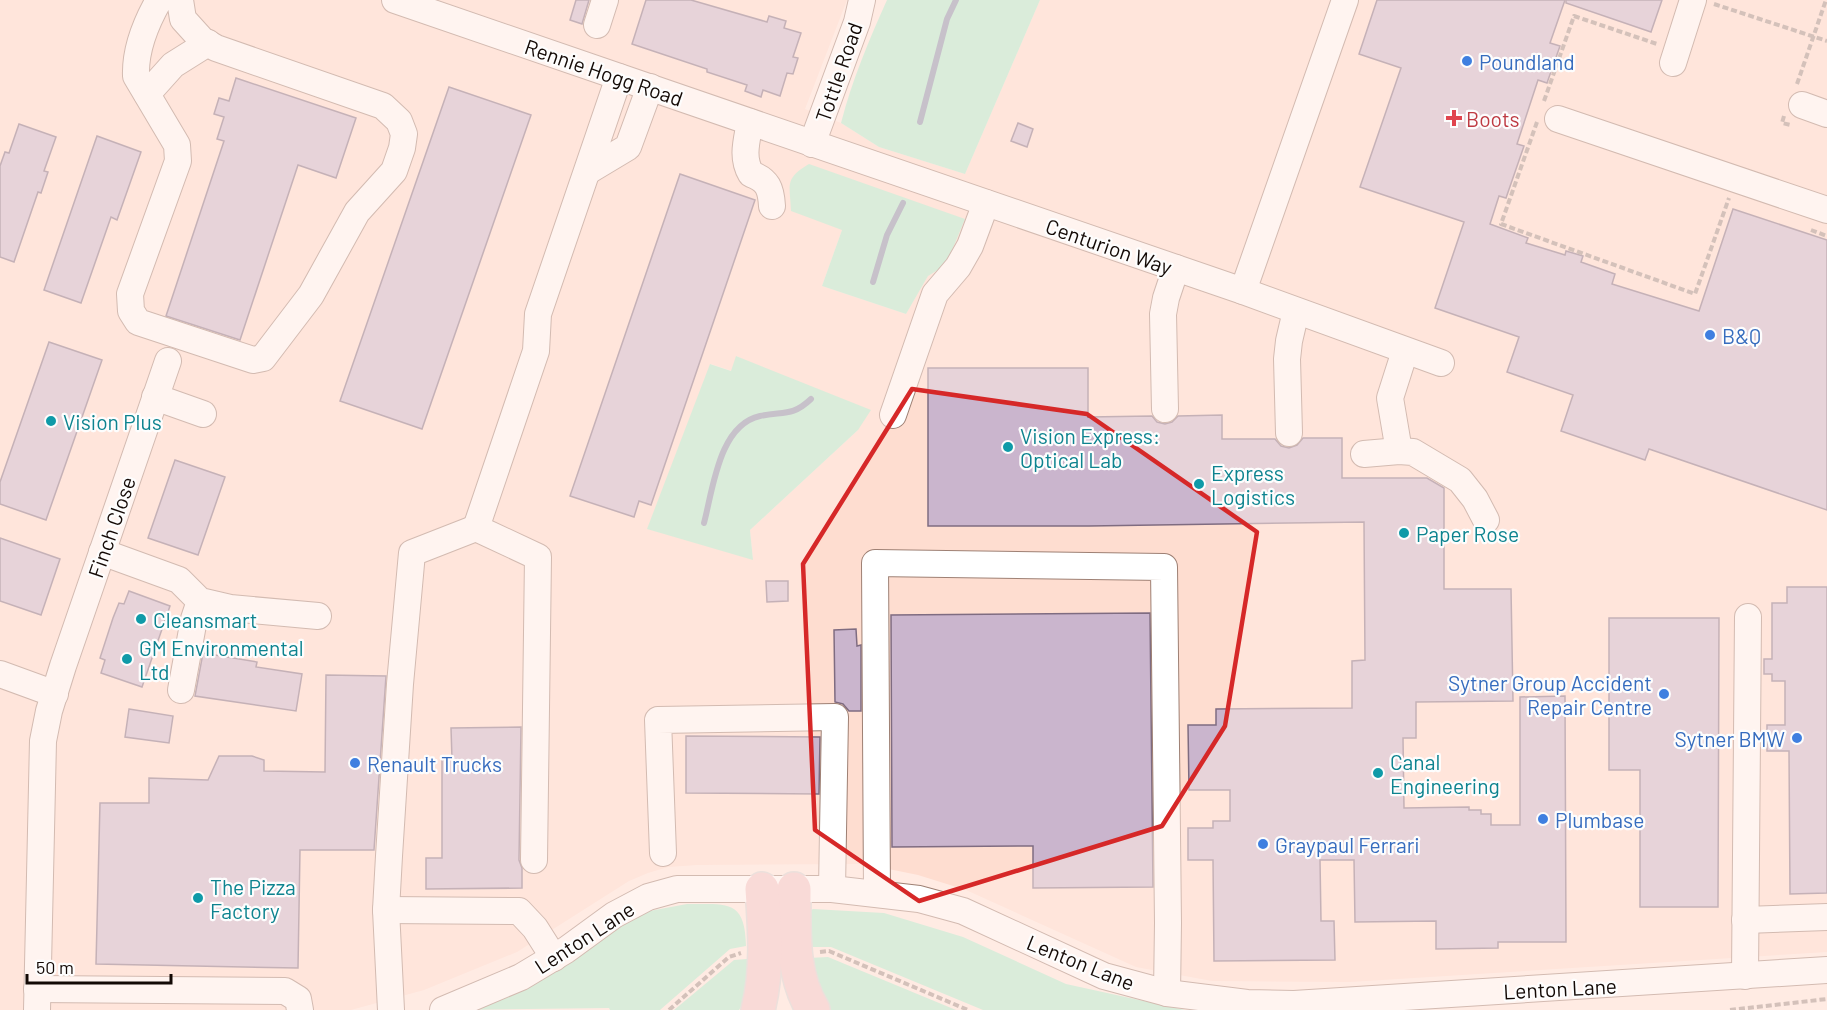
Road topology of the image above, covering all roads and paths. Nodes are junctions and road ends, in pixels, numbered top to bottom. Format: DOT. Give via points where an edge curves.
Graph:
graph roads {
  1 [pos="159,0"];
  2 [pos="180,0"];
  3 [pos="395,0"];
  4 [pos="604,0"];
  5 [pos="862,0"];
  6 [pos="1345,0"];
  7 [pos="1826,0"];
  8 [pos="1703,2"];
  9 [pos="597,25"];
  10 [pos="1814,37"];
  11 [pos="1827,41"];
  12 [pos="208,43"];
  13 [pos="1666,54"];
  14 [pos="619,77"];
  15 [pos="650,87"];
  16 [pos="147,94"];
  17 [pos="1794,108"];
  18 [pos="1547,112"];
  19 [pos="1827,114"];
  20 [pos="750,122"];
  21 [pos="812,144"];
  22 [pos="588,171"];
  23 [pos="1731,190"];
  24 [pos="986,203"];
  25 [pos="772,206"];
  26 [pos="1827,210"];
  27 [pos="1176,268"];
  28 [pos="1243,291"];
  29 [pos="1296,311"];
  30 [pos="1405,351"];
  31 [pos="168,361"];
  32 [pos="1441,363"];
  33 [pos="155,397"];
  34 [pos="1165,409"];
  35 [pos="203,414"];
  36 [pos="894,415"];
  37 [pos="1289,433"];
  38 [pos="1399,451"];
  39 [pos="1364,454"];
  40 [pos="1486,520"];
  41 [pos="476,528"];
  42 [pos="102,552"];
  43 [pos="200,601"];
  44 [pos="318,616"];
  45 [pos="1748,617"];
  46 [pos="0,674"];
  47 [pos="181,690"];
  48 [pos="55,694"];
  49 [pos="663,853"];
  50 [pos="534,860"];
  51 [pos="778,889"];
  52 [pos="832,889"];
  53 [pos="877,893"];
  54 [pos="386,910"];
  55 [pos="1827,918"];
  56 [pos="1745,920"];
  57 [pos="747,952"];
  58 [pos="794,952"];
  59 [pos="554,958"];
  60 [pos="1827,970"];
  61 [pos="1745,976"];
  62 [pos="1167,993"];
  63 [pos="1827,999"];
  64 [pos="37,1000"];
  65 [pos="300,1010"];
  66 [pos="391,1010"];
  67 [pos="443,1010"];
  68 [pos="669,1010"];
  69 [pos="758,1010"];
  70 [pos="813,1010"];
  71 [pos="968,1010"];
  72 [pos="1730,1010"];
  1 -- 16 [label="street" via="135,64 136,76"];
  2 -- 12 [label="street" via="183,19"];
  3 -- 14 [label="street, Rennie Hogg Road"];
  4 -- 9 [label="street"];
  5 -- 21 [label="street, Tottle Road"];
  6 -- 28 [label="street"];
  7 -- 10 [label="path"];
  8 -- 10 [label="path"];
  8 -- 13 [label="street"];
  10 -- 11 [label="path"];
  10 -- 17 [label="path"];
  12 -- 16 [label="street" via="173,65"];
  12 -- 16 [label="street" via="383,106 399,121 404,134 394,171 357,212 311,295 264,358 253,360 138,322 131,311 130,294 178,160 177,145"];
  13 -- 18 [label="path" via="1574,16"];
  14 -- 15 [label="street, Rennie Hogg Road"];
  14 -- 22 [label="street"];
  15 -- 20 [label="street, Rennie Hogg Road"];
  15 -- 22 [label="street" via="628,147"];
  17 -- 19 [label="street"];
  18 -- 23 [label="path" via="1501,224 1695,294"];
  18 -- 26 [label="street"];
  20 -- 21 [label="street, Rennie Hogg Road"];
  20 -- 25 [label="street" via="745,150 747,168 763,179 772,192"];
  21 -- 24 [label="street, Centurion Way"];
  22 -- 41 [label="street" via="538,314 536,351"];
  24 -- 27 [label="street, Centurion Way"];
  24 -- 36 [label="street" via="970,246 935,294"];
  27 -- 28 [label="street, Centurion Way"];
  27 -- 34 [label="street" via="1163,314"];
  28 -- 29 [label="street, Centurion Way"];
  29 -- 30 [label="street, Centurion Way"];
  29 -- 37 [label="street" via="1287,359"];
  30 -- 32 [label="street, Centurion Way"];
  30 -- 38 [label="street" via="1390,398"];
  31 -- 33 [label="street, Finch Close"];
  33 -- 35 [label="street"];
  33 -- 42 [label="street, Finch Close"];
  38 -- 39 [label="street"];
  38 -- 40 [label="street" via="1413,452 1460,480"];
  41 -- 50 [label="street" via="538,557"];
  41 -- 54 [label="street" via="412,553"];
  42 -- 43 [label="street" via="180,580"];
  42 -- 48 [label="street, Finch Close"];
  43 -- 44 [label="street" via="230,608"];
  43 -- 47 [label="street"];
  45 -- 56 [label="street"];
  46 -- 48 [label="street"];
  48 -- 64 [label="street, Finch Close" via="43,741"];
  49 -- 52 [label="street" via="658,720 835,717"];
  51 -- 52 [label="street, Lenton Lane"];
  51 -- 58 [label="highway"];
  51 -- 59 [label="street, Lenton Lane" via="677,889 648,897 614,915"];
  51 -- 69 [label="highway"];
  52 -- 53 [label="street, Lenton Lane"];
  53 -- 62 [label="street, Lenton Lane" via="963,911 1104,976"];
  53 -- 62 [label="street" via="875,563 1164,567"];
  54 -- 59 [label="street" via="519,911"];
  54 -- 66 [label="street"];
  55 -- 56 [label="street"];
  56 -- 61 [label="street"];
  57 -- 68 [label="path" via="729,957"];
  58 -- 70 [label="highway"];
  58 -- 71 [label="path" via="828,951"];
  59 -- 67 [label="street, Lenton Lane" via="521,978"];
  60 -- 61 [label="street, Lenton Lane"];
  61 -- 62 [label="street, Lenton Lane" via="1294,1004 1247,1003"];
  63 -- 72 [label="path"];
  64 -- 65 [label="street" via="285,991 298,999"];
}
